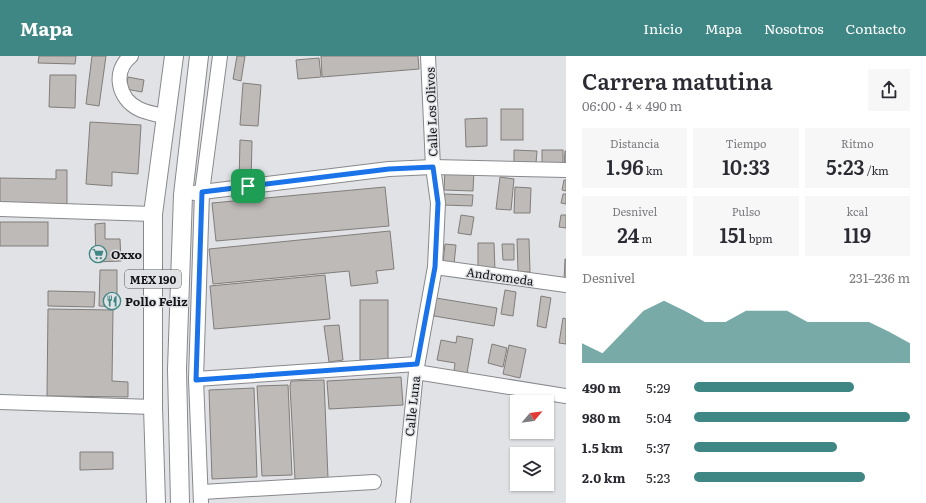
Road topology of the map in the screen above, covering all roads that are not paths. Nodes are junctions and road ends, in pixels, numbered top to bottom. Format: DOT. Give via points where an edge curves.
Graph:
graph roads {
  1 [pos="131,56"];
  2 [pos="174,56"];
  3 [pos="198,56"];
  4 [pos="220,56"];
  5 [pos="428,56"];
  6 [pos="166,117"];
  7 [pos="433,167"];
  8 [pos="566,170"];
  9 [pos="202,192"];
  10 [pos="183,195"];
  11 [pos="0,209"];
  12 [pos="153,214"];
  13 [pos="435,267"];
  14 [pos="566,285"];
  15 [pos="417,368"];
  16 [pos="196,380"];
  17 [pos="566,396"];
  18 [pos="0,402"];
  19 [pos="153,407"];
  20 [pos="374,482"];
  21 [pos="201,498"];
  22 [pos="156,503"];
  23 [pos="180,503"];
  24 [pos="403,503"];
  1 -- 6 [label="street" via="118,76 122,94 138,109"];
  2 -- 6 [label="main road, MEX 190"];
  3 -- 10 [label="main road, MEX 190"];
  4 -- 9 [label="street"];
  5 -- 7 [label="street, Calle Los Olivos"];
  6 -- 12 [label="main road, MEX 190"];
  7 -- 8 [label="street"];
  7 -- 9 [label="street" via="389,169"];
  7 -- 13 [label="street, Calle Luna" via="438,203"];
  9 -- 10 [label="street"];
  9 -- 16 [label="street"];
  10 -- 23 [label="main road, MEX 190" via="176,369"];
  11 -- 12 [label="street"];
  12 -- 19 [label="main road, MEX 190"];
  13 -- 14 [label="street, Andromeda"];
  13 -- 15 [label="street, Calle Luna"];
  15 -- 16 [label="street"];
  15 -- 17 [label="street"];
  15 -- 24 [label="street, Calle Luna"];
  16 -- 21 [label="street"];
  18 -- 19 [label="street"];
  19 -- 22 [label="main road, MEX 190"];
  20 -- 21 [label="street"];
}
